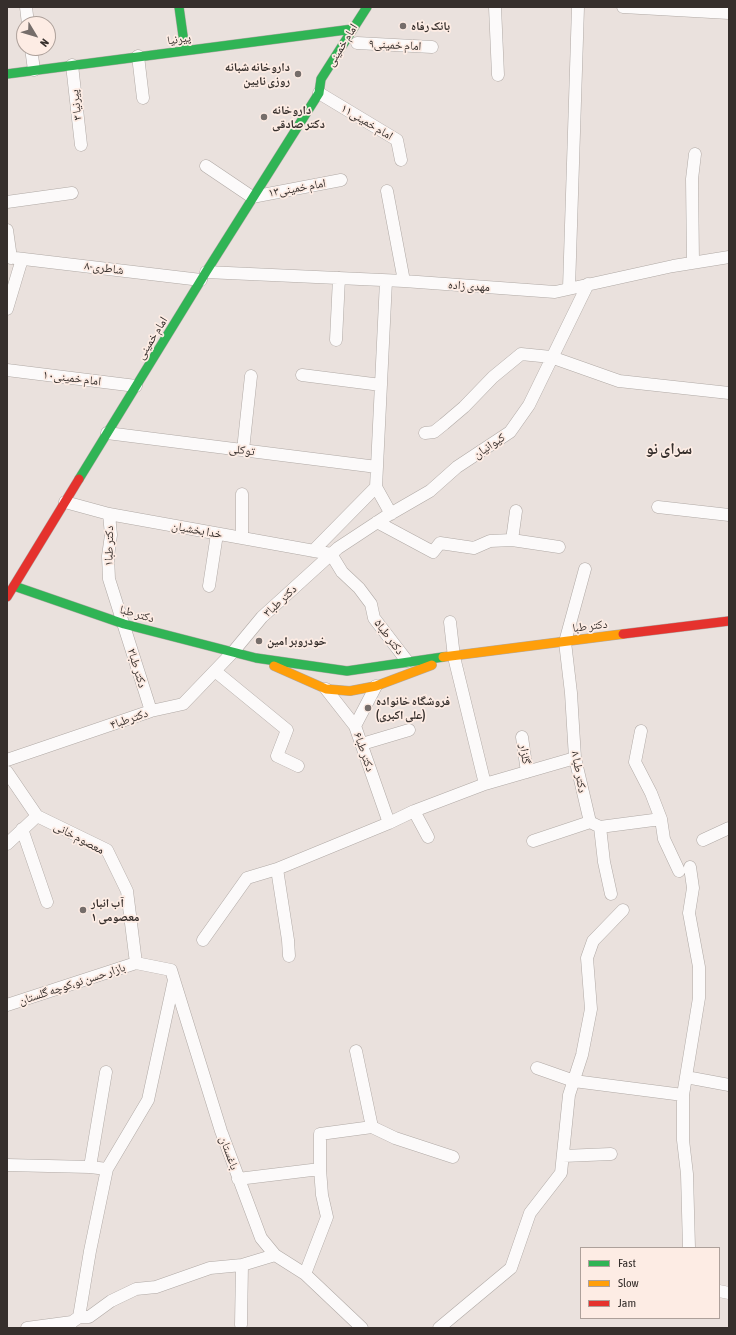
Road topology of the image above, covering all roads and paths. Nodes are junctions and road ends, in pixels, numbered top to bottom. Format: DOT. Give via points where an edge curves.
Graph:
graph roads {
  1 [pos="179,7"];
  2 [pos="367,7"];
  3 [pos="495,7"];
  4 [pos="578,7"];
  5 [pos="623,7"];
  6 [pos="729,13"];
  7 [pos="353,28"];
  8 [pos="365,31"];
  9 [pos="356,46"];
  10 [pos="432,47"];
  11 [pos="185,50"];
  12 [pos="33,56"];
  13 [pos="138,56"];
  14 [pos="72,65"];
  15 [pos="34,70"];
  16 [pos="7,74"];
  17 [pos="498,75"];
  18 [pos="331,84"];
  19 [pos="319,93"];
  20 [pos="143,98"];
  21 [pos="81,145"];
  22 [pos="695,154"];
  23 [pos="401,160"];
  24 [pos="206,166"];
  25 [pos="341,180"];
  26 [pos="387,191"];
  27 [pos="72,193"];
  28 [pos="252,197"];
  29 [pos="7,202"];
  30 [pos="7,230"];
  31 [pos="729,257"];
  32 [pos="13,258"];
  33 [pos="693,262"];
  34 [pos="204,276"];
  35 [pos="340,278"];
  36 [pos="386,281"];
  37 [pos="404,281"];
  38 [pos="588,284"];
  39 [pos="569,288"];
  40 [pos="7,309"];
  41 [pos="336,340"];
  42 [pos="551,357"];
  43 [pos="7,370"];
  44 [pos="302,375"];
  45 [pos="251,376"];
  46 [pos="381,385"];
  47 [pos="136,386"];
  48 [pos="729,393"];
  49 [pos="108,433"];
  50 [pos="425,433"];
  51 [pos="243,450"];
  52 [pos="377,467"];
  53 [pos="376,487"];
  54 [pos="242,494"];
  55 [pos="65,502"];
  56 [pos="658,508"];
  57 [pos="516,511"];
  58 [pos="109,514"];
  59 [pos="391,514"];
  60 [pos="729,514"];
  61 [pos="377,522"];
  62 [pos="217,534"];
  63 [pos="242,538"];
  64 [pos="512,540"];
  65 [pos="559,547"];
  66 [pos="313,551"];
  67 [pos="331,554"];
  68 [pos="585,569"];
  69 [pos="14,586"];
  70 [pos="209,586"];
  71 [pos="7,597"];
  72 [pos="729,621"];
  73 [pos="450,622"];
  74 [pos="124,624"];
  75 [pos="565,642"];
  76 [pos="233,652"];
  77 [pos="454,657"];
  78 [pos="256,658"];
  79 [pos="408,661"];
  80 [pos="215,671"];
  81 [pos="348,681"];
  82 [pos="376,686"];
  83 [pos="326,689"];
  84 [pos="151,711"];
  85 [pos="355,726"];
  86 [pos="409,730"];
  87 [pos="641,731"];
  88 [pos="522,737"];
  89 [pos="362,744"];
  90 [pos="575,758"];
  91 [pos="7,760"];
  92 [pos="298,766"];
  93 [pos="7,772"];
  94 [pos="528,772"];
  95 [pos="485,784"];
  96 [pos="414,811"];
  97 [pos="37,816"];
  98 [pos="661,819"];
  99 [pos="389,823"];
  100 [pos="595,825"];
  101 [pos="729,828"];
  102 [pos="22,829"];
  103 [pos="428,837"];
  104 [pos="702,840"];
  105 [pos="533,841"];
  106 [pos="7,844"];
  107 [pos="690,867"];
  108 [pos="277,870"];
  109 [pos="678,871"];
  110 [pos="611,894"];
  111 [pos="47,902"];
  112 [pos="623,910"];
  113 [pos="203,940"];
  114 [pos="289,956"];
  115 [pos="136,963"];
  116 [pos="175,980"];
  117 [pos="7,1005"];
  118 [pos="356,1051"];
  119 [pos="537,1068"];
  120 [pos="106,1072"];
  121 [pos="686,1077"];
  122 [pos="574,1081"];
  123 [pos="729,1085"];
  124 [pos="683,1095"];
  125 [pos="372,1127"];
  126 [pos="611,1154"];
  127 [pos="563,1156"];
  128 [pos="453,1157"];
  129 [pos="7,1165"];
  130 [pos="90,1166"];
  131 [pos="107,1169"];
  132 [pos="320,1169"];
  133 [pos="238,1179"];
  134 [pos="689,1247"];
  135 [pos="275,1255"];
  136 [pos="242,1265"];
  137 [pos="305,1274"];
  138 [pos="73,1322"];
  139 [pos="241,1325"];
  140 [pos="27,1328"];
  141 [pos="362,1328"];
  142 [pos="439,1328"];
  1 -- 11 [label="main road"];
  2 -- 7 [label="main road, امام خمینی"];
  3 -- 17 [label="street"];
  4 -- 39 [label="street"];
  5 -- 6 [label="street"];
  7 -- 11 [label="main road, پیرنیا"];
  7 -- 19 [label="main road, امام خمینی" via="321,79"];
  8 -- 9 [label="main road, امام خمینی"];
  9 -- 10 [label="street, امام خمینی۹"];
  11 -- 13 [label="main road, پیرنیا"];
  12 -- 15 [label="street"];
  13 -- 14 [label="main road, پیرنیا"];
  13 -- 20 [label="street"];
  14 -- 15 [label="main road, پیرنیا"];
  14 -- 21 [label="street, پیرنیا ۳"];
  15 -- 16 [label="main road, پیرنیا"];
  18 -- 19 [label="main road, امام خمینی"];
  19 -- 23 [label="street, امام خمینی۱۱" via="397,140"];
  19 -- 28 [label="main road, امام خمینی"];
  22 -- 33 [label="street" via="692,179"];
  24 -- 28 [label="street"];
  25 -- 28 [label="street, امام خمینی۱۳"];
  26 -- 37 [label="street"];
  27 -- 29 [label="street"];
  28 -- 34 [label="main road, امام خمینی"];
  30 -- 32 [label="street"];
  31 -- 33 [label="street, مهدی زاده"];
  32 -- 34 [label="street, ۸-شاطری"];
  32 -- 40 [label="street"];
  33 -- 38 [label="street, مهدی زاده"];
  34 -- 35 [label="street, مهدی زاده"];
  34 -- 47 [label="main road, امام خمینی"];
  35 -- 36 [label="street, مهدی زاده"];
  35 -- 41 [label="street"];
  36 -- 37 [label="street, مهدی زاده"];
  36 -- 46 [label="street"];
  37 -- 39 [label="street, مهدی زاده" via="555,292"];
  38 -- 39 [label="street, مهدی زاده"];
  38 -- 42 [label="street, کیوانیان"];
  42 -- 48 [label="street" via="619,381"];
  42 -- 50 [label="street" via="521,354 444,424 434,432"];
  42 -- 59 [label="street, کیوانیان" via="529,405 510,432 457,467 430,491"];
  43 -- 47 [label="street, امام خمینی۱۰"];
  44 -- 46 [label="street"];
  45 -- 51 [label="street"];
  46 -- 52 [label="street"];
  47 -- 49 [label="main road, امام خمینی"];
  49 -- 51 [label="street, توکلی"];
  49 -- 55 [label="main road, امام خمینی"];
  51 -- 52 [label="street, توکلی"];
  52 -- 53 [label="street"];
  53 -- 59 [label="street"];
  53 -- 66 [label="street"];
  54 -- 63 [label="street"];
  55 -- 58 [label="street, خدا بخشیان"];
  55 -- 69 [label="main road, امام خمینی"];
  56 -- 60 [label="street"];
  57 -- 64 [label="street"];
  58 -- 62 [label="street, خدا بخشیان"];
  58 -- 74 [label="street, دکتر طبا۱" via="109,579"];
  59 -- 61 [label="street, کیوانیان"];
  61 -- 64 [label="street" via="433,552 440,543 474,548 490,541"];
  61 -- 67 [label="street, کیوانیان"];
  62 -- 63 [label="street, خدا بخشیان"];
  62 -- 70 [label="street"];
  63 -- 66 [label="street, خدا بخشیان"];
  64 -- 65 [label="street"];
  66 -- 67 [label="street, خدا بخشیان"];
  67 -- 76 [label="street, دکتر طبا۳" via="262,617"];
  67 -- 79 [label="street, دکتر طبا۵" via="342,572 371,604 374,618"];
  68 -- 75 [label="street"];
  69 -- 71 [label="main road, امام خمینی"];
  69 -- 74 [label="main road, دکتر طبا"];
  72 -- 75 [label="main road, دکتر طبا"];
  73 -- 77 [label="street"];
  74 -- 76 [label="main road, دکتر طبا"];
  74 -- 84 [label="street, دکتر طبا۲"];
  75 -- 77 [label="main road, دکتر طبا"];
  75 -- 90 [label="street, دکتر طبا ۸"];
  76 -- 78 [label="main road, دکتر طبا"];
  76 -- 80 [label="street, دکترطبا۴"];
  77 -- 79 [label="main road, دکتر طبا"];
  77 -- 82 [label="main road, دکتر طبا"];
  77 -- 95 [label="street"];
  78 -- 81 [label="main road, دکتر طبا"];
  78 -- 83 [label="main road, دکتر طبا"];
  79 -- 81 [label="main road, دکتر طبا"];
  80 -- 84 [label="street, دکترطبا۴" via="183,704"];
  80 -- 92 [label="street" via="287,730 277,756"];
  81 -- 82 [label="main road, دکتر طبا"];
  81 -- 83 [label="main road, دکتر طبا"];
  82 -- 85 [label="street"];
  83 -- 85 [label="street, دکتر طبا۶"];
  84 -- 91 [label="street, دکترطبا۴"];
  85 -- 89 [label="street, دکتر طبا۶"];
  86 -- 89 [label="street"];
  87 -- 98 [label="street" via="635,762"];
  88 -- 94 [label="street, گلزار"];
  89 -- 99 [label="street, دکتر طبا۶"];
  90 -- 94 [label="street"];
  90 -- 100 [label="street, دکتر طبا ۸"];
  93 -- 97 [label="street, معصوم خانی"];
  94 -- 95 [label="street"];
  95 -- 96 [label="street"];
  96 -- 99 [label="street"];
  96 -- 103 [label="street"];
  97 -- 102 [label="street"];
  97 -- 115 [label="street, معصوم خانی" via="107,850 127,891"];
  98 -- 100 [label="street"];
  98 -- 109 [label="street" via="664,839"];
  99 -- 108 [label="street"];
  100 -- 105 [label="street"];
  100 -- 110 [label="street, دکتر طبا ۸"];
  101 -- 104 [label="street"];
  102 -- 106 [label="street"];
  102 -- 111 [label="street"];
  107 -- 121 [label="street" via="693,888 689,913 699,967 698,998"];
  108 -- 113 [label="street" via="247,878"];
  108 -- 114 [label="street"];
  112 -- 122 [label="street" via="594,941 587,958 591,1009"];
  115 -- 116 [label="street, باغستان" via="172,970"];
  115 -- 117 [label="street, بازار حسن نو،کوچه گلستان"];
  116 -- 131 [label="street" via="148,1100"];
  116 -- 133 [label="street, باغستان"];
  118 -- 125 [label="street"];
  119 -- 122 [label="street"];
  120 -- 130 [label="street"];
  121 -- 123 [label="street"];
  121 -- 124 [label="street"];
  122 -- 124 [label="street"];
  122 -- 127 [label="street"];
  124 -- 134 [label="street"];
  125 -- 128 [label="street" via="395,1138"];
  125 -- 132 [label="street" via="320,1134"];
  126 -- 127 [label="street"];
  127 -- 142 [label="street" via="561,1173 530,1213 511,1268"];
  129 -- 130 [label="street"];
  130 -- 131 [label="street"];
  131 -- 138 [label="street"];
  132 -- 133 [label="street"];
  132 -- 137 [label="street" via="327,1217"];
  133 -- 135 [label="street, باغستان" via="261,1238"];
  135 -- 136 [label="street"];
  135 -- 137 [label="street, باغستان"];
  136 -- 138 [label="street" via="210,1268 156,1287 136,1289 89,1317"];
  136 -- 139 [label="street"];
  137 -- 141 [label="street, باغستان"];
  138 -- 140 [label="street"];
}
